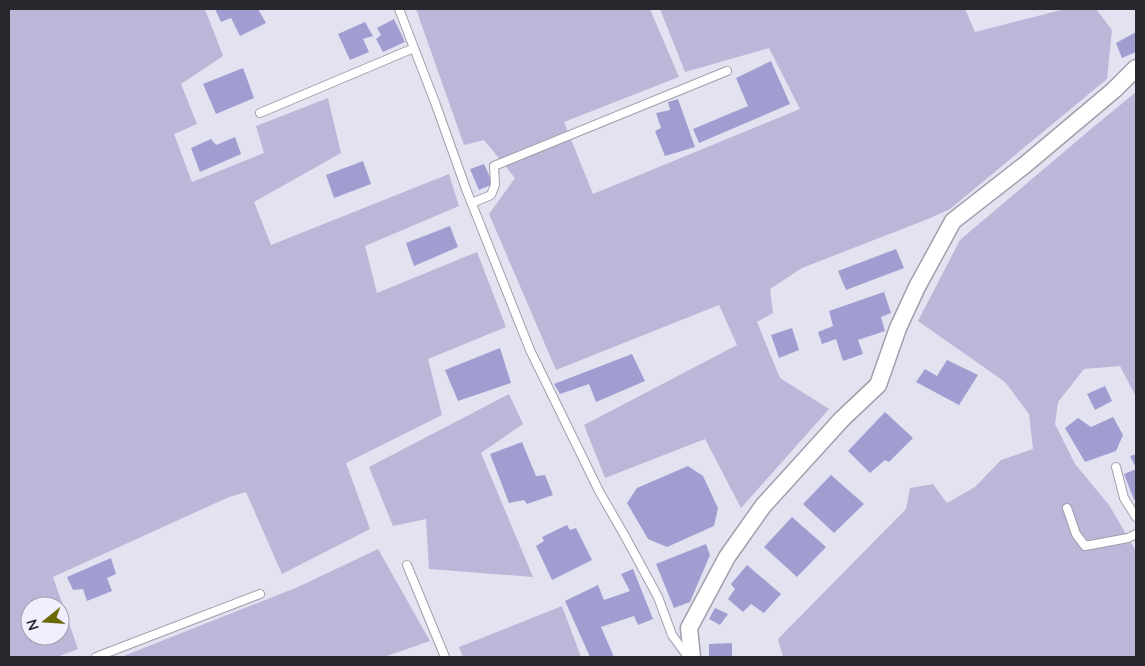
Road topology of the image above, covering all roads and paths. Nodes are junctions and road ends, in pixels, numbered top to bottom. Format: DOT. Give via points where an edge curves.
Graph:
graph roads {
  1 [pos="399,9"];
  2 [pos="414,48"];
  3 [pos="1136,68"];
  4 [pos="727,71"];
  5 [pos="260,113"];
  6 [pos="472,203"];
  7 [pos="1116,467"];
  8 [pos="1067,508"];
  9 [pos="1136,517"];
  10 [pos="1136,534"];
  11 [pos="407,565"];
  12 [pos="260,594"];
  13 [pos="96,657"];
  14 [pos="445,657"];
  15 [pos="688,657"];
  16 [pos="692,657"];
  1 -- 2 [label="lane"];
  2 -- 5 [label="lane"];
  2 -- 6 [label="lane"];
  3 -- 16 [label="street" via="1034,158 953,221 898,328 878,385 842,419 763,506 727,557 689,628"];
  4 -- 6 [label="lane" via="494,166 496,185 491,195"];
  6 -- 15 [label="lane" via="530,350 599,491 658,597 672,634"];
  7 -- 9 [label="lane" via="1124,498"];
  8 -- 10 [label="lane" via="1076,534 1085,546"];
  11 -- 14 [label="lane"];
  12 -- 13 [label="lane"];
}
